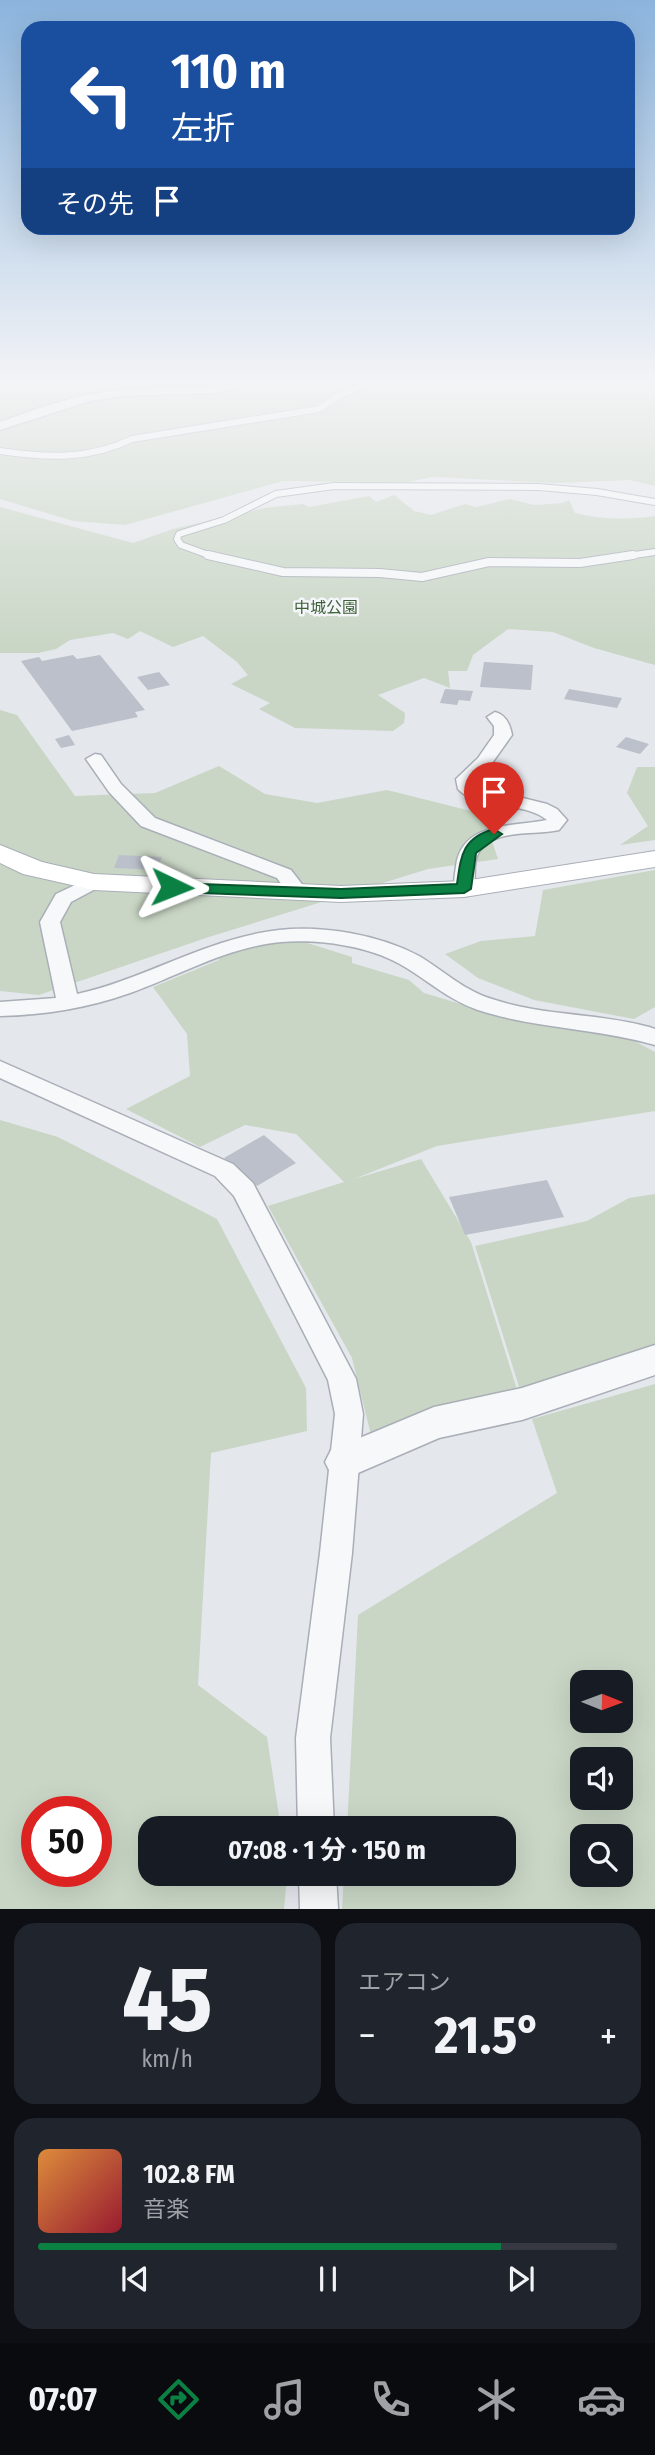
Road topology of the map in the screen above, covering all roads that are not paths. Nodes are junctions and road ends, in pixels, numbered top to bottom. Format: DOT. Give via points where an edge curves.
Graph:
graph roads {
  1 [pos="655,502"];
  2 [pos="655,552"];
  3 [pos="495,717"];
  4 [pos="94,758"];
  5 [pos="0,853"];
  6 [pos="655,859"];
  7 [pos="94,883"];
  8 [pos="464,889"];
  9 [pos="298,892"];
  10 [pos="68,1003"];
  11 [pos="0,1009"];
  12 [pos="655,1037"];
  13 [pos="0,1069"];
  14 [pos="655,1360"];
  15 [pos="344,1462"];
  16 [pos="316,1816"];
  17 [pos="318,1886"];
  18 [pos="319,1909"];
  1 -- 2 [label="lane" via="600,492 510,485 344,485 269,496 231,517 188,529 177,539 197,552 283,572 422,577 489,562 580,563"];
  3 -- 8 [label="street" via="503,735 465,779 467,789 551,812 558,820 552,826 494,834 479,842 469,851"];
  4 -- 9 [label="street" via="148,822 284,874"];
  5 -- 7 [label="main road" via="33,868"];
  6 -- 8 [label="main road"];
  7 -- 9 [label="main road"];
  7 -- 10 [label="street" via="63,898 50,922"];
  8 -- 9 [label="main road"];
  10 -- 11 [label="street"];
  10 -- 12 [label="street" via="97,998 224,948 279,936 303,936 402,956 462,996 518,1012"];
  13 -- 15 [label="street" via="224,1170 244,1190 342,1379 349,1414"];
  14 -- 15 [label="street" via="522,1404 434,1423"];
  15 -- 16 [label="street" via="313,1738"];
  17 -- 18 [label="street"];
}
